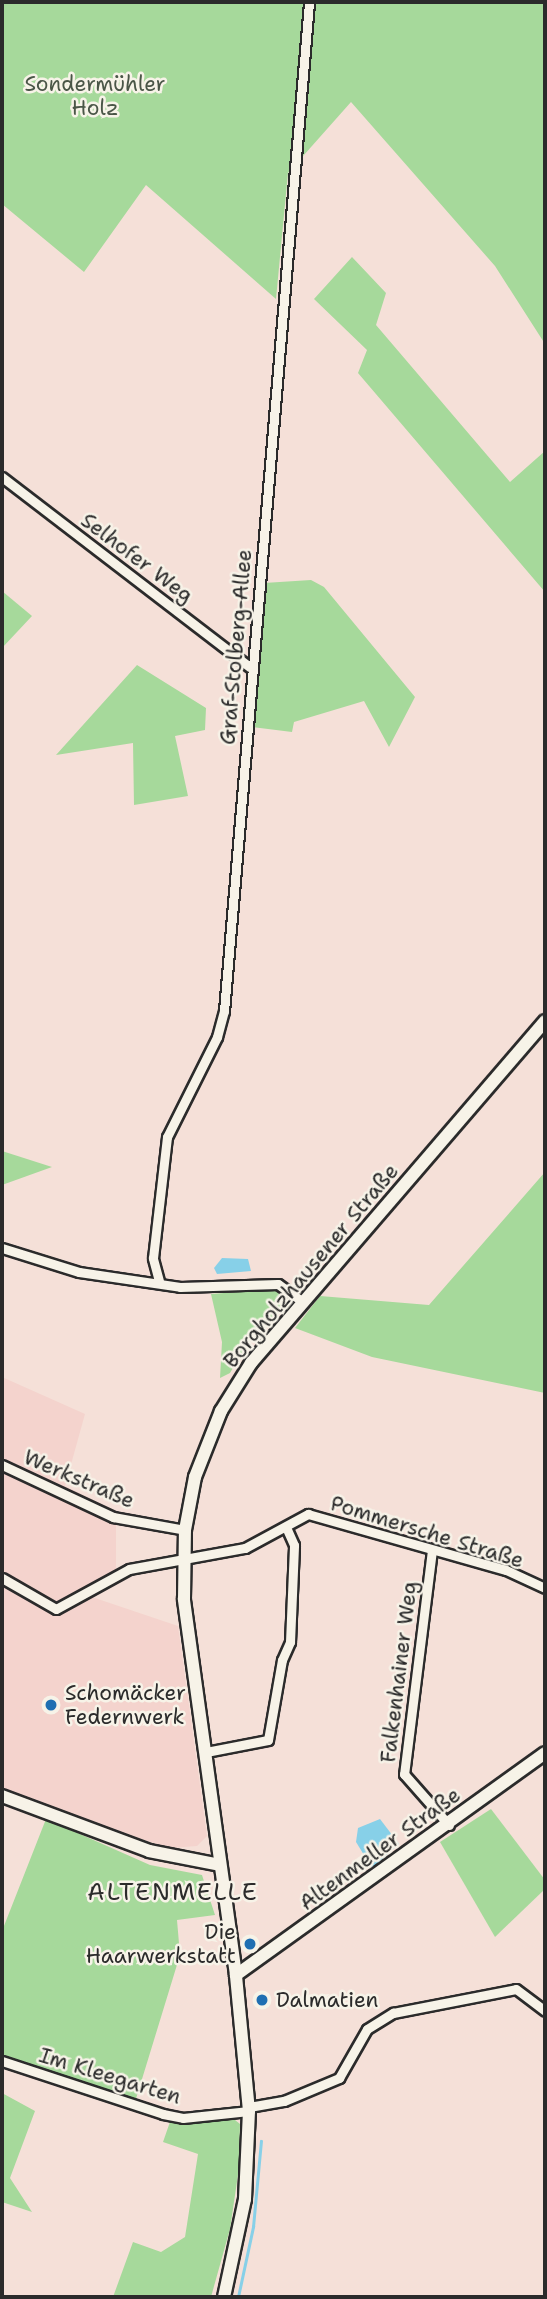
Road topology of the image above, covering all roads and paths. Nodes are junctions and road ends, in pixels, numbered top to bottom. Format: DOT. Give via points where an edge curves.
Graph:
graph roads {
  1 [pos="309,2"];
  2 [pos="2,477"];
  3 [pos="250,667"];
  4 [pos="545,1021"];
  5 [pos="2,1248"];
  6 [pos="159,1281"];
  7 [pos="303,1303"];
  8 [pos="2,1465"];
  9 [pos="286,1529"];
  10 [pos="184,1530"];
  11 [pos="432,1550"];
  12 [pos="182,1562"];
  13 [pos="2,1578"];
  14 [pos="545,1588"];
  15 [pos="206,1752"];
  16 [pos="545,1753"];
  17 [pos="2,1796"];
  18 [pos="449,1825"];
  19 [pos="220,1865"];
  20 [pos="236,1975"];
  21 [pos="545,2011"];
  22 [pos="2,2061"];
  23 [pos="249,2109"];
  24 [pos="225,2297"];
  1 -- 3 [label="street, Graf-Stolberg-Allee"];
  2 -- 3 [label="street, Selhofer Weg"];
  3 -- 6 [label="street, Graf-Stolberg-Allee" via="224,1011 217,1037 167,1137 153,1258"];
  4 -- 7 [label="main road, Borgholzhausener Straße"];
  5 -- 6 [label="street" via="79,1272"];
  6 -- 7 [label="street" via="180,1287 278,1284"];
  7 -- 10 [label="main road, Borgholzhausener Straße" via="251,1363 221,1411 202,1454"];
  8 -- 10 [label="street, Werkstraße" via="113,1517"];
  9 -- 11 [label="street, Pommersche Straße" via="308,1514"];
  9 -- 12 [label="street, Pommersche Straße" via="245,1548"];
  9 -- 15 [label="street" via="294,1545 290,1642 282,1660 268,1740"];
  10 -- 12 [label="main road, Borgholzhausener Straße"];
  11 -- 14 [label="street, Pommersche Straße" via="506,1570"];
  11 -- 18 [label="street, Falkenhainer Weg" via="403,1762 404,1774"];
  12 -- 13 [label="street, Pommersche Straße" via="129,1569 56,1609"];
  12 -- 15 [label="main road, Borgholzhausener Straße"];
  15 -- 19 [label="main road, Borgholzhausener Straße"];
  16 -- 18 [label="main road, Altenmeller Straße"];
  17 -- 19 [label="main road" via="149,1851"];
  18 -- 20 [label="main road, Altenmeller Straße"];
  19 -- 20 [label="main road, Borgholzhausener Straße"];
  20 -- 23 [label="main road, Borgholzhausener Straße"];
  21 -- 23 [label="street, Im Kleegarten" via="516,1989 393,2013 367,2029 339,2078 284,2101"];
  22 -- 23 [label="street, Im Kleegarten" via="176,2116"];
  23 -- 24 [label="main road, Borgholzhausener Straße" via="245,2199"];
}
